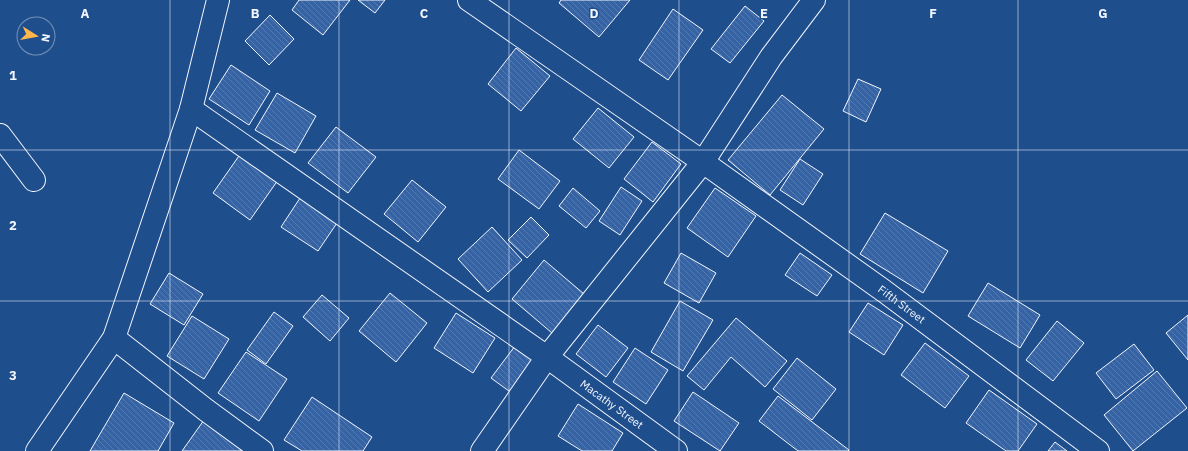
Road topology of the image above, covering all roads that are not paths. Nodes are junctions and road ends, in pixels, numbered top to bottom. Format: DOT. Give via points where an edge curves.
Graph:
graph roads {
  1 [pos="218,0"];
  2 [pos="468,0"];
  3 [pos="814,0"];
  4 [pos="191,109"];
  5 [pos="0,135"];
  6 [pos="703,162"];
  7 [pos="34,180"];
  8 [pos="114,338"];
  9 [pos="547,357"];
  10 [pos="37,451"];
  11 [pos="262,451"];
  12 [pos="482,451"];
  13 [pos="676,451"];
  14 [pos="1098,451"];
  1 -- 4 [label="street"];
  2 -- 6 [label="street, Fifth Street"];
  3 -- 6 [label="street" via="771,57"];
  4 -- 8 [label="street"];
  4 -- 9 [label="street, Macathy Street"];
  5 -- 7 [label="street"];
  6 -- 9 [label="street"];
  6 -- 14 [label="street, Fifth Street" via="877,286"];
  8 -- 10 [label="street"];
  8 -- 11 [label="street"];
  9 -- 12 [label="street"];
  9 -- 13 [label="street, Macathy Street"];
}
